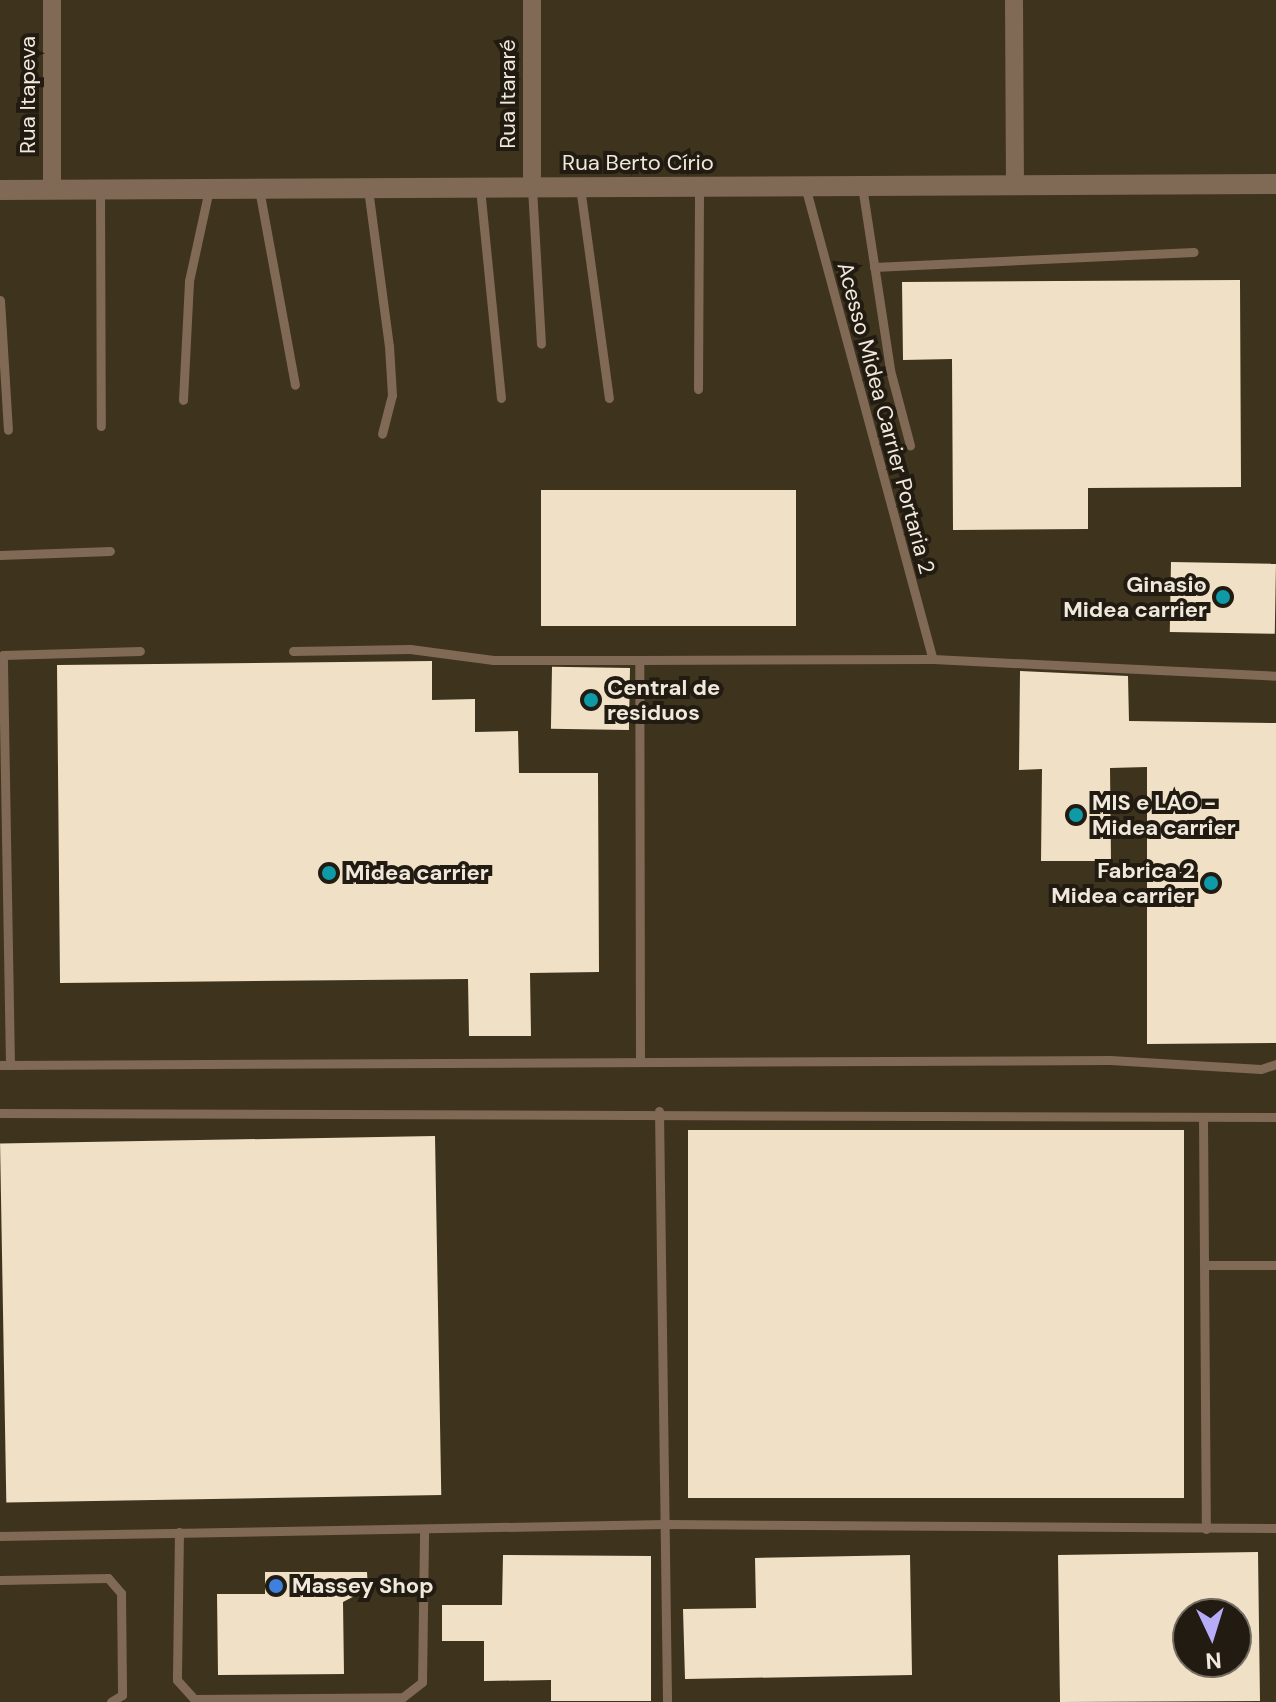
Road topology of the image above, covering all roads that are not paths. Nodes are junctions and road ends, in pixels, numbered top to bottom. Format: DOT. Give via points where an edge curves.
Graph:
graph roads {
  1 [pos="52,0"];
  2 [pos="532,0"];
  3 [pos="1014,0"];
  4 [pos="1276,184"];
  5 [pos="1015,185"];
  6 [pos="805,186"];
  7 [pos="862,186"];
  8 [pos="580,187"];
  9 [pos="699,187"];
  10 [pos="480,188"];
  11 [pos="532,188"];
  12 [pos="209,189"];
  13 [pos="259,189"];
  14 [pos="368,189"];
  15 [pos="0,190"];
  16 [pos="52,190"];
  17 [pos="100,190"];
  18 [pos="1194,252"];
  19 [pos="874,267"];
  20 [pos="0,300"];
  21 [pos="541,344"];
  22 [pos="295,385"];
  23 [pos="698,389"];
  24 [pos="501,398"];
  25 [pos="609,398"];
  26 [pos="183,400"];
  27 [pos="101,426"];
  28 [pos="8,430"];
  29 [pos="382,434"];
  30 [pos="910,445"];
  31 [pos="110,551"];
  32 [pos="0,555"];
  33 [pos="140,651"];
  34 [pos="293,651"];
  35 [pos="933,659"];
  36 [pos="639,660"];
  37 [pos="1276,676"];
  38 [pos="640,1061"];
  39 [pos="1276,1064"];
  40 [pos="5,1065"];
  41 [pos="659,1111"];
  42 [pos="0,1113"];
  43 [pos="1276,1117"];
  44 [pos="1203,1118"];
  45 [pos="1204,1265"];
  46 [pos="1276,1265"];
  47 [pos="665,1524"];
  48 [pos="1276,1528"];
  49 [pos="1206,1529"];
  50 [pos="424,1530"];
  51 [pos="179,1532"];
  52 [pos="0,1536"];
  53 [pos="0,1580"];
  54 [pos="111,1702"];
  55 [pos="667,1702"];
  1 -- 16 [label="street, Rua Itapeva"];
  2 -- 11 [label="street, Rua Itararé"];
  3 -- 5 [label="street"];
  4 -- 5 [label="street, Rua Berto Círio"];
  5 -- 7 [label="street, Rua Berto Círio"];
  6 -- 7 [label="street, Rua Berto Círio"];
  6 -- 9 [label="street, Rua Berto Círio"];
  6 -- 35 [label="lane, Acesso Midea Carrier Portaria 2"];
  7 -- 19 [label="lane"];
  8 -- 9 [label="street, Rua Berto Círio"];
  8 -- 11 [label="street, Rua Berto Círio"];
  8 -- 25 [label="lane"];
  9 -- 23 [label="lane"];
  10 -- 11 [label="street, Rua Berto Círio"];
  10 -- 14 [label="street, Rua Berto Círio"];
  10 -- 24 [label="lane"];
  11 -- 21 [label="lane"];
  12 -- 13 [label="street, Rua Berto Círio"];
  12 -- 17 [label="street, Rua Berto Círio"];
  12 -- 26 [label="lane" via="189,281"];
  13 -- 14 [label="street, Rua Berto Círio"];
  13 -- 22 [label="lane"];
  14 -- 29 [label="lane" via="391,382"];
  15 -- 16 [label="street, Rua Berto Círio"];
  16 -- 17 [label="street, Rua Berto Círio"];
  17 -- 27 [label="lane"];
  18 -- 19 [label="lane"];
  19 -- 30 [label="lane" via="890,370"];
  20 -- 28 [label="lane"];
  31 -- 32 [label="lane"];
  33 -- 40 [label="lane" via="3,655"];
  34 -- 36 [label="lane" via="410,649 493,660"];
  35 -- 36 [label="lane"];
  35 -- 37 [label="lane"];
  36 -- 38 [label="lane"];
  38 -- 39 [label="lane" via="1110,1060 1261,1069"];
  38 -- 40 [label="lane"];
  41 -- 42 [label="lane"];
  41 -- 44 [label="lane"];
  41 -- 47 [label="lane"];
  43 -- 44 [label="lane"];
  44 -- 45 [label="lane"];
  45 -- 46 [label="lane"];
  45 -- 49 [label="lane"];
  47 -- 49 [label="lane"];
  47 -- 50 [label="lane"];
  47 -- 55 [label="lane"];
  48 -- 49 [label="lane"];
  50 -- 51 [label="lane"];
  50 -- 51 [label="lane" via="422,1682 403,1697 194,1699 177,1680"];
  51 -- 52 [label="lane"];
  53 -- 54 [label="lane" via="108,1578 121,1593 122,1695"];
}
